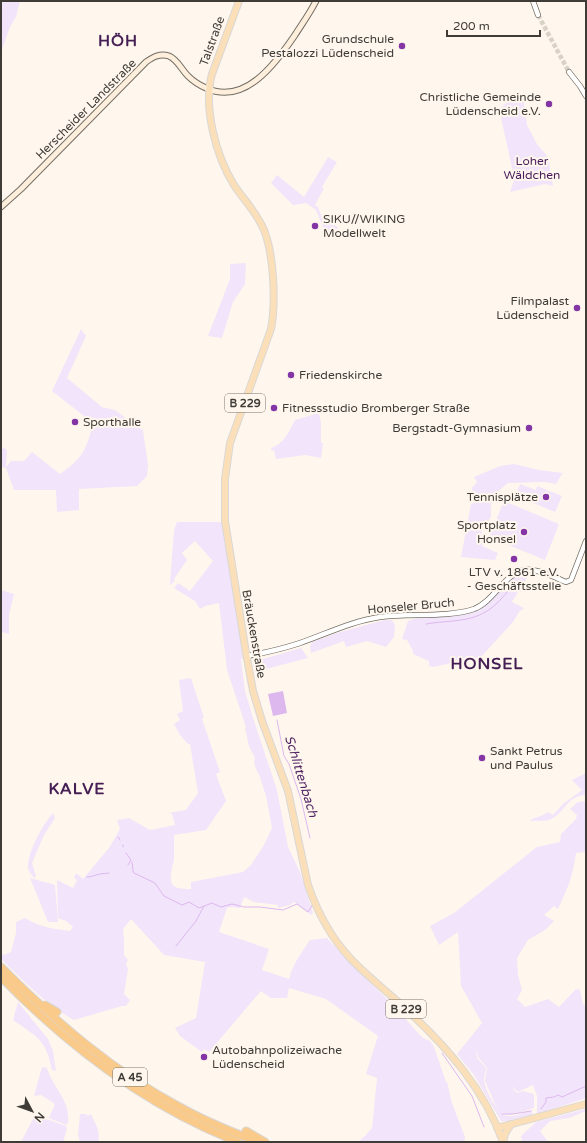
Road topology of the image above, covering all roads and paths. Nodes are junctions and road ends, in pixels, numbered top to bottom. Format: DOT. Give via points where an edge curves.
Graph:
graph roads {
  1 [pos="239,1"];
  2 [pos="316,1"];
  3 [pos="533,1"];
  4 [pos="538,15"];
  5 [pos="569,72"];
  6 [pos="210,90"];
  7 [pos="586,96"];
  8 [pos="1,207"];
  9 [pos="586,541"];
  10 [pos="247,656"];
  11 [pos="1,967"];
  12 [pos="1,977"];
  13 [pos="28,993"];
  14 [pos="23,999"];
  15 [pos="57,1012"];
  16 [pos="46,1024"];
  17 [pos="586,1104"];
  18 [pos="511,1124"];
  19 [pos="497,1128"];
  20 [pos="246,1131"];
  21 [pos="238,1142"];
  22 [pos="258,1142"];
  23 [pos="265,1142"];
  24 [pos="503,1142"];
  1 -- 6 [label="main road, Talstraße / B 229" via="215,65"];
  2 -- 6 [label="main road" via="273,66 251,84 235,91"];
  3 -- 4 [label="street"];
  5 -- 7 [label="street"];
  6 -- 8 [label="main road, Herscheider Landstraße" via="192,79 172,58 166,55 154,56"];
  6 -- 10 [label="main road, Bräuckenstraße / B 229" via="211,119 219,152 234,184 264,231 273,284 274,310 271,329 230,443 225,479 227,541"];
  9 -- 10 [label="street, Honseler Bruch" via="571,580 566,582 534,570 523,570 511,577 482,604 472,609 455,613 398,615 373,619 348,625 292,646"];
  10 -- 19 [label="main road, Bräuckenstraße / B 229" via="253,691 262,721 288,791 308,885 321,914 351,958 408,1011 453,1059 480,1094"];
  11 -- 13 [label="highway, A 45"];
  12 -- 14 [label="highway, A 45"];
  13 -- 15 [label="highway"];
  13 -- 22 [label="highway, A 45" via="75,1036 132,1078 181,1108"];
  14 -- 16 [label="highway"];
  14 -- 21 [label="highway, A 45" via="70,1040 125,1082 187,1119"];
  17 -- 18 [label="main road"];
  18 -- 19 [label="main road"];
  18 -- 24 [label="main road, B 229"];
  19 -- 24 [label="main road, B 229"];
  20 -- 23 [label="highway"];
}
